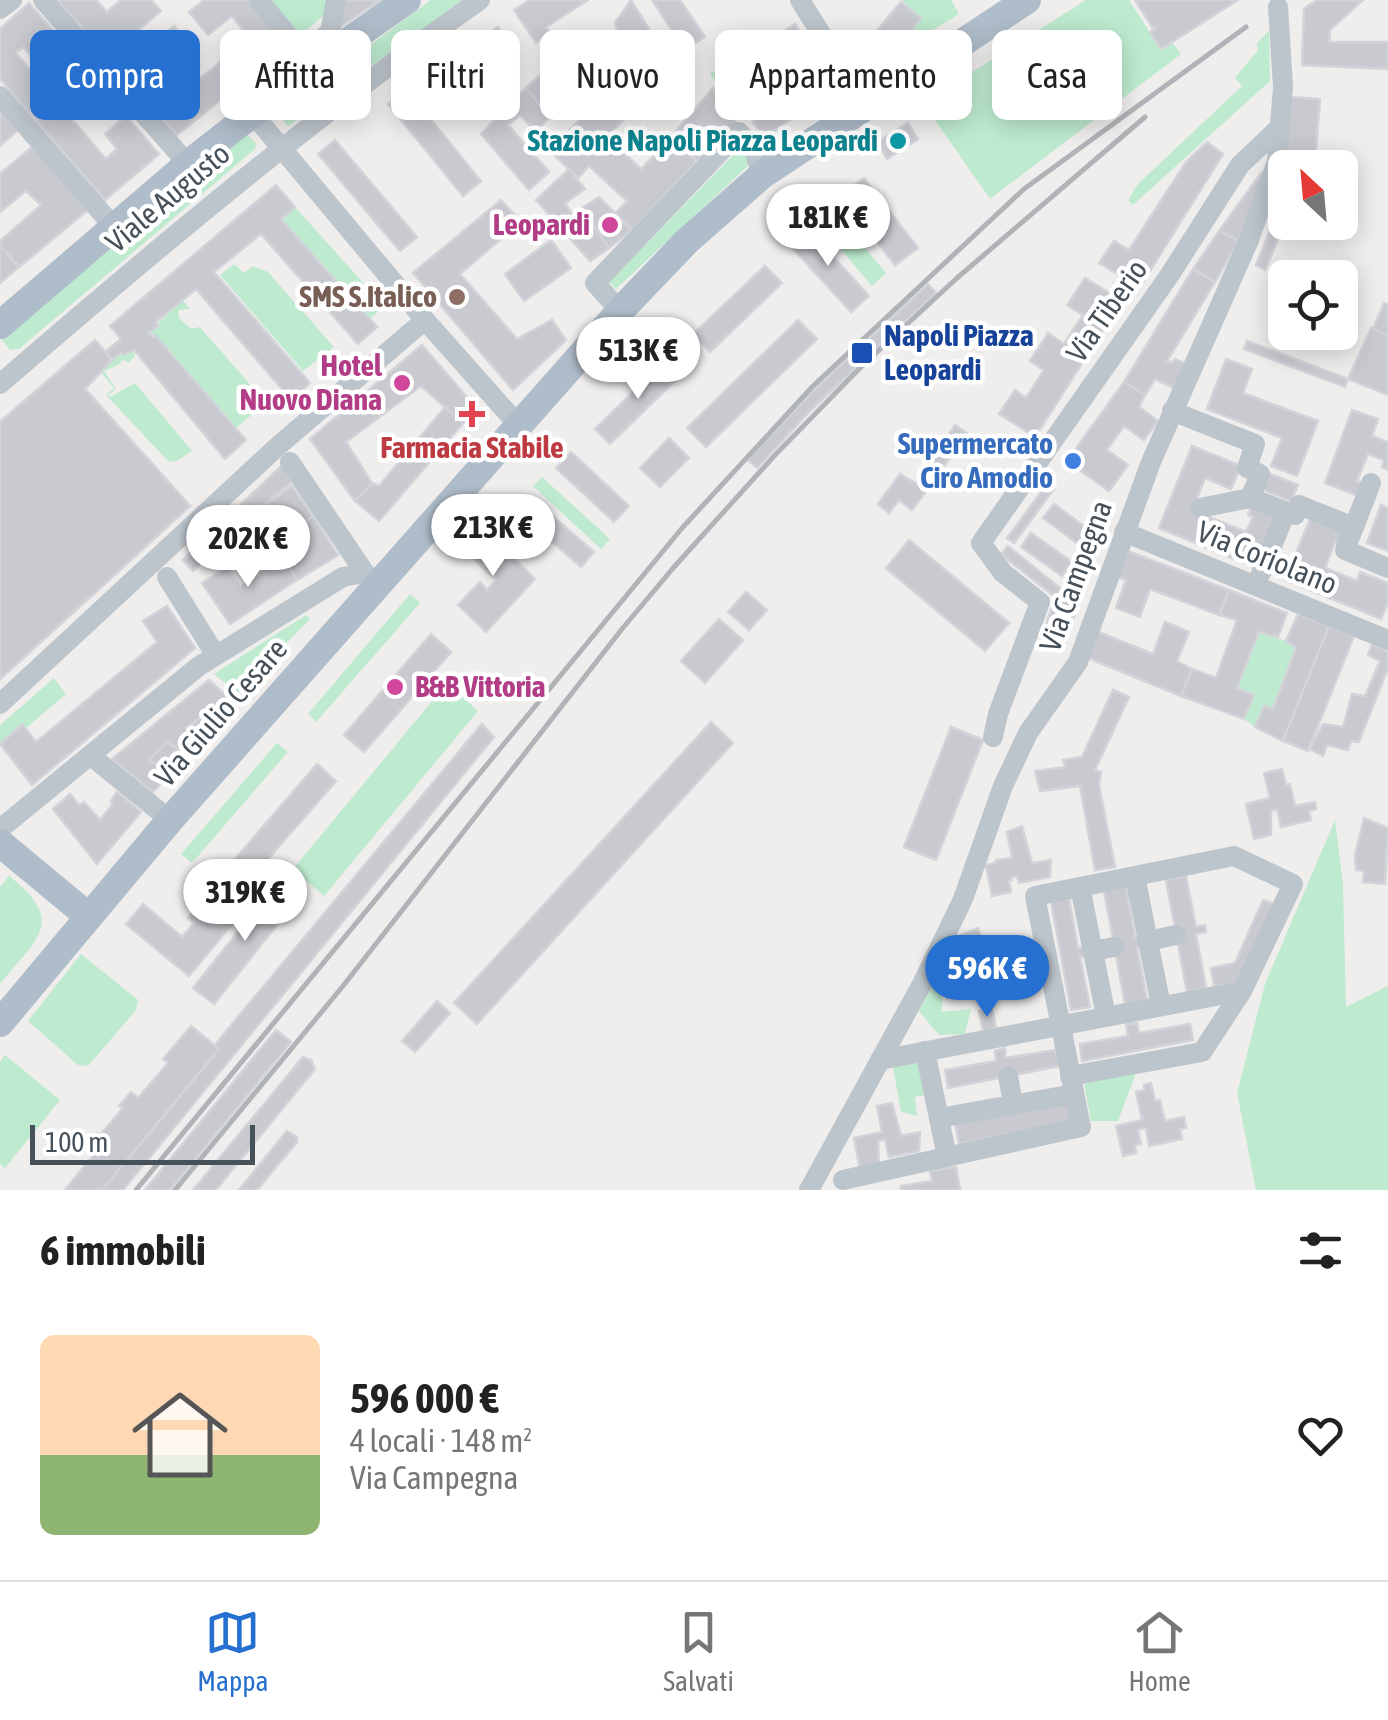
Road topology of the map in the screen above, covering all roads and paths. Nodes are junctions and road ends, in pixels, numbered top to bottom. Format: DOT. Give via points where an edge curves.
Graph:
graph roads {
  1 [pos="12,0"];
  2 [pos="43,0"];
  3 [pos="258,0"];
  4 [pos="336,0"];
  5 [pos="407,0"];
  6 [pos="480,0"];
  7 [pos="800,0"];
  8 [pos="1027,0"];
  9 [pos="1280,2"];
  10 [pos="0,10"];
  11 [pos="283,30"];
  12 [pos="330,30"];
  13 [pos="358,30"];
  14 [pos="819,30"];
  15 [pos="972,36"];
  16 [pos="0,96"];
  17 [pos="244,120"];
  18 [pos="257,120"];
  19 [pos="845,120"];
  20 [pos="1280,127"];
  21 [pos="281,148"];
  22 [pos="188,164"];
  23 [pos="762,175"];
  24 [pos="114,227"];
  25 [pos="620,312"];
  26 [pos="425,320"];
  27 [pos="0,325"];
  28 [pos="2,378"];
  29 [pos="1172,411"];
  30 [pos="520,427"];
  31 [pos="290,462"];
  32 [pos="1371,483"];
  33 [pos="1250,498"];
  34 [pos="1200,508"];
  35 [pos="1286,512"];
  36 [pos="1354,526"];
  37 [pos="1124,532"];
  38 [pos="1388,568"];
  39 [pos="1261,573"];
  40 [pos="167,577"];
  41 [pos="372,579"];
  42 [pos="1388,640"];
  43 [pos="215,654"];
  44 [pos="0,704"];
  45 [pos="993,737"];
  46 [pos="91,756"];
  47 [pos="170,820"];
  48 [pos="0,829"];
  49 [pos="0,843"];
  50 [pos="1135,876"];
  51 [pos="1080,887"];
  52 [pos="88,916"];
  53 [pos="1176,935"];
  54 [pos="1148,941"];
  55 [pos="1242,991"];
  56 [pos="1161,1006"];
  57 [pos="1106,1016"];
  58 [pos="0,1023"];
  59 [pos="1060,1025"];
  60 [pos="925,1052"];
  61 [pos="880,1060"];
  62 [pos="1008,1076"];
  63 [pos="1072,1085"];
  64 [pos="1013,1103"];
  65 [pos="939,1118"];
  66 [pos="946,1157"];
  67 [pos="843,1180"];
  68 [pos="808,1190"];
  1 -- 10 [label="street"];
  2 -- 22 [label="street"];
  3 -- 11 [label="street"];
  4 -- 12 [label="street"];
  5 -- 13 [label="main road, Viale Augusto"];
  6 -- 21 [label="street, Viale Augusto"];
  7 -- 14 [label="street"];
  8 -- 15 [label="main road, Via Giulio Cesare"];
  9 -- 20 [label="street, Via Campegna"];
  16 -- 24 [label="street"];
  17 -- 22 [label="main road, Viale Augusto"];
  18 -- 21 [label="street"];
  19 -- 23 [label="main road, Via Giulio Cesare"];
  20 -- 29 [label="street, Via Campegna" via="1271,183"];
  20 -- 45 [label="street, Via Tiberio" via="1240,165 981,543 1003,573 1040,602"];
  21 -- 26 [label="street"];
  21 -- 28 [label="street, Viale Augusto"];
  22 -- 24 [label="main road, Viale Augusto"];
  23 -- 25 [label="main road, Via Giulio Cesare"];
  23 -- 25 [label="street" via="753,147 739,132 594,283"];
  24 -- 27 [label="main road, Viale Augusto"];
  25 -- 30 [label="main road, Via Giulio Cesare"];
  26 -- 30 [label="street"];
  26 -- 44 [label="street" via="278,446"];
  29 -- 33 [label="street" via="1255,444 1247,468 1260,474"];
  29 -- 37 [label="street, Via Campegna"];
  30 -- 41 [label="main road, Via Giulio Cesare"];
  31 -- 41 [label="street"];
  32 -- 36 [label="street"];
  33 -- 34 [label="street"];
  33 -- 35 [label="street"];
  35 -- 36 [label="street" via="1295,515 1299,505"];
  35 -- 39 [label="street"];
  36 -- 38 [label="street" via="1346,550"];
  37 -- 42 [label="street, Via Coriolano"];
  37 -- 61 [label="street, Via Campegna" via="1078,662 1028,733 963,900"];
  40 -- 43 [label="street"];
  41 -- 43 [label="street" via="342,577"];
  41 -- 47 [label="main road, Via Giulio Cesare"];
  43 -- 46 [label="street"];
  46 -- 47 [label="street"];
  46 -- 48 [label="street"];
  47 -- 52 [label="main road, Via Giulio Cesare"];
  49 -- 52 [label="main road"];
  50 -- 51 [label="street"];
  50 -- 54 [label="street"];
  50 -- 55 [label="street" via="1234,856 1294,884"];
  51 -- 57 [label="street" via="1103,949"];
  51 -- 59 [label="street" via="1035,896"];
  52 -- 58 [label="main road, Via Giulio Cesare"];
  53 -- 54 [label="street"];
  54 -- 56 [label="street"];
  55 -- 56 [label="street"];
  55 -- 63 [label="street" via="1202,1052"];
  56 -- 57 [label="street"];
  57 -- 59 [label="street"];
  59 -- 60 [label="street"];
  59 -- 63 [label="street"];
  60 -- 61 [label="street"];
  60 -- 65 [label="street"];
  61 -- 68 [label="street, Via Campegna"];
  62 -- 64 [label="street"];
  63 -- 64 [label="street"];
  63 -- 66 [label="street" via="1081,1127"];
  64 -- 65 [label="street"];
  65 -- 66 [label="street"];
  66 -- 67 [label="street"];
}
